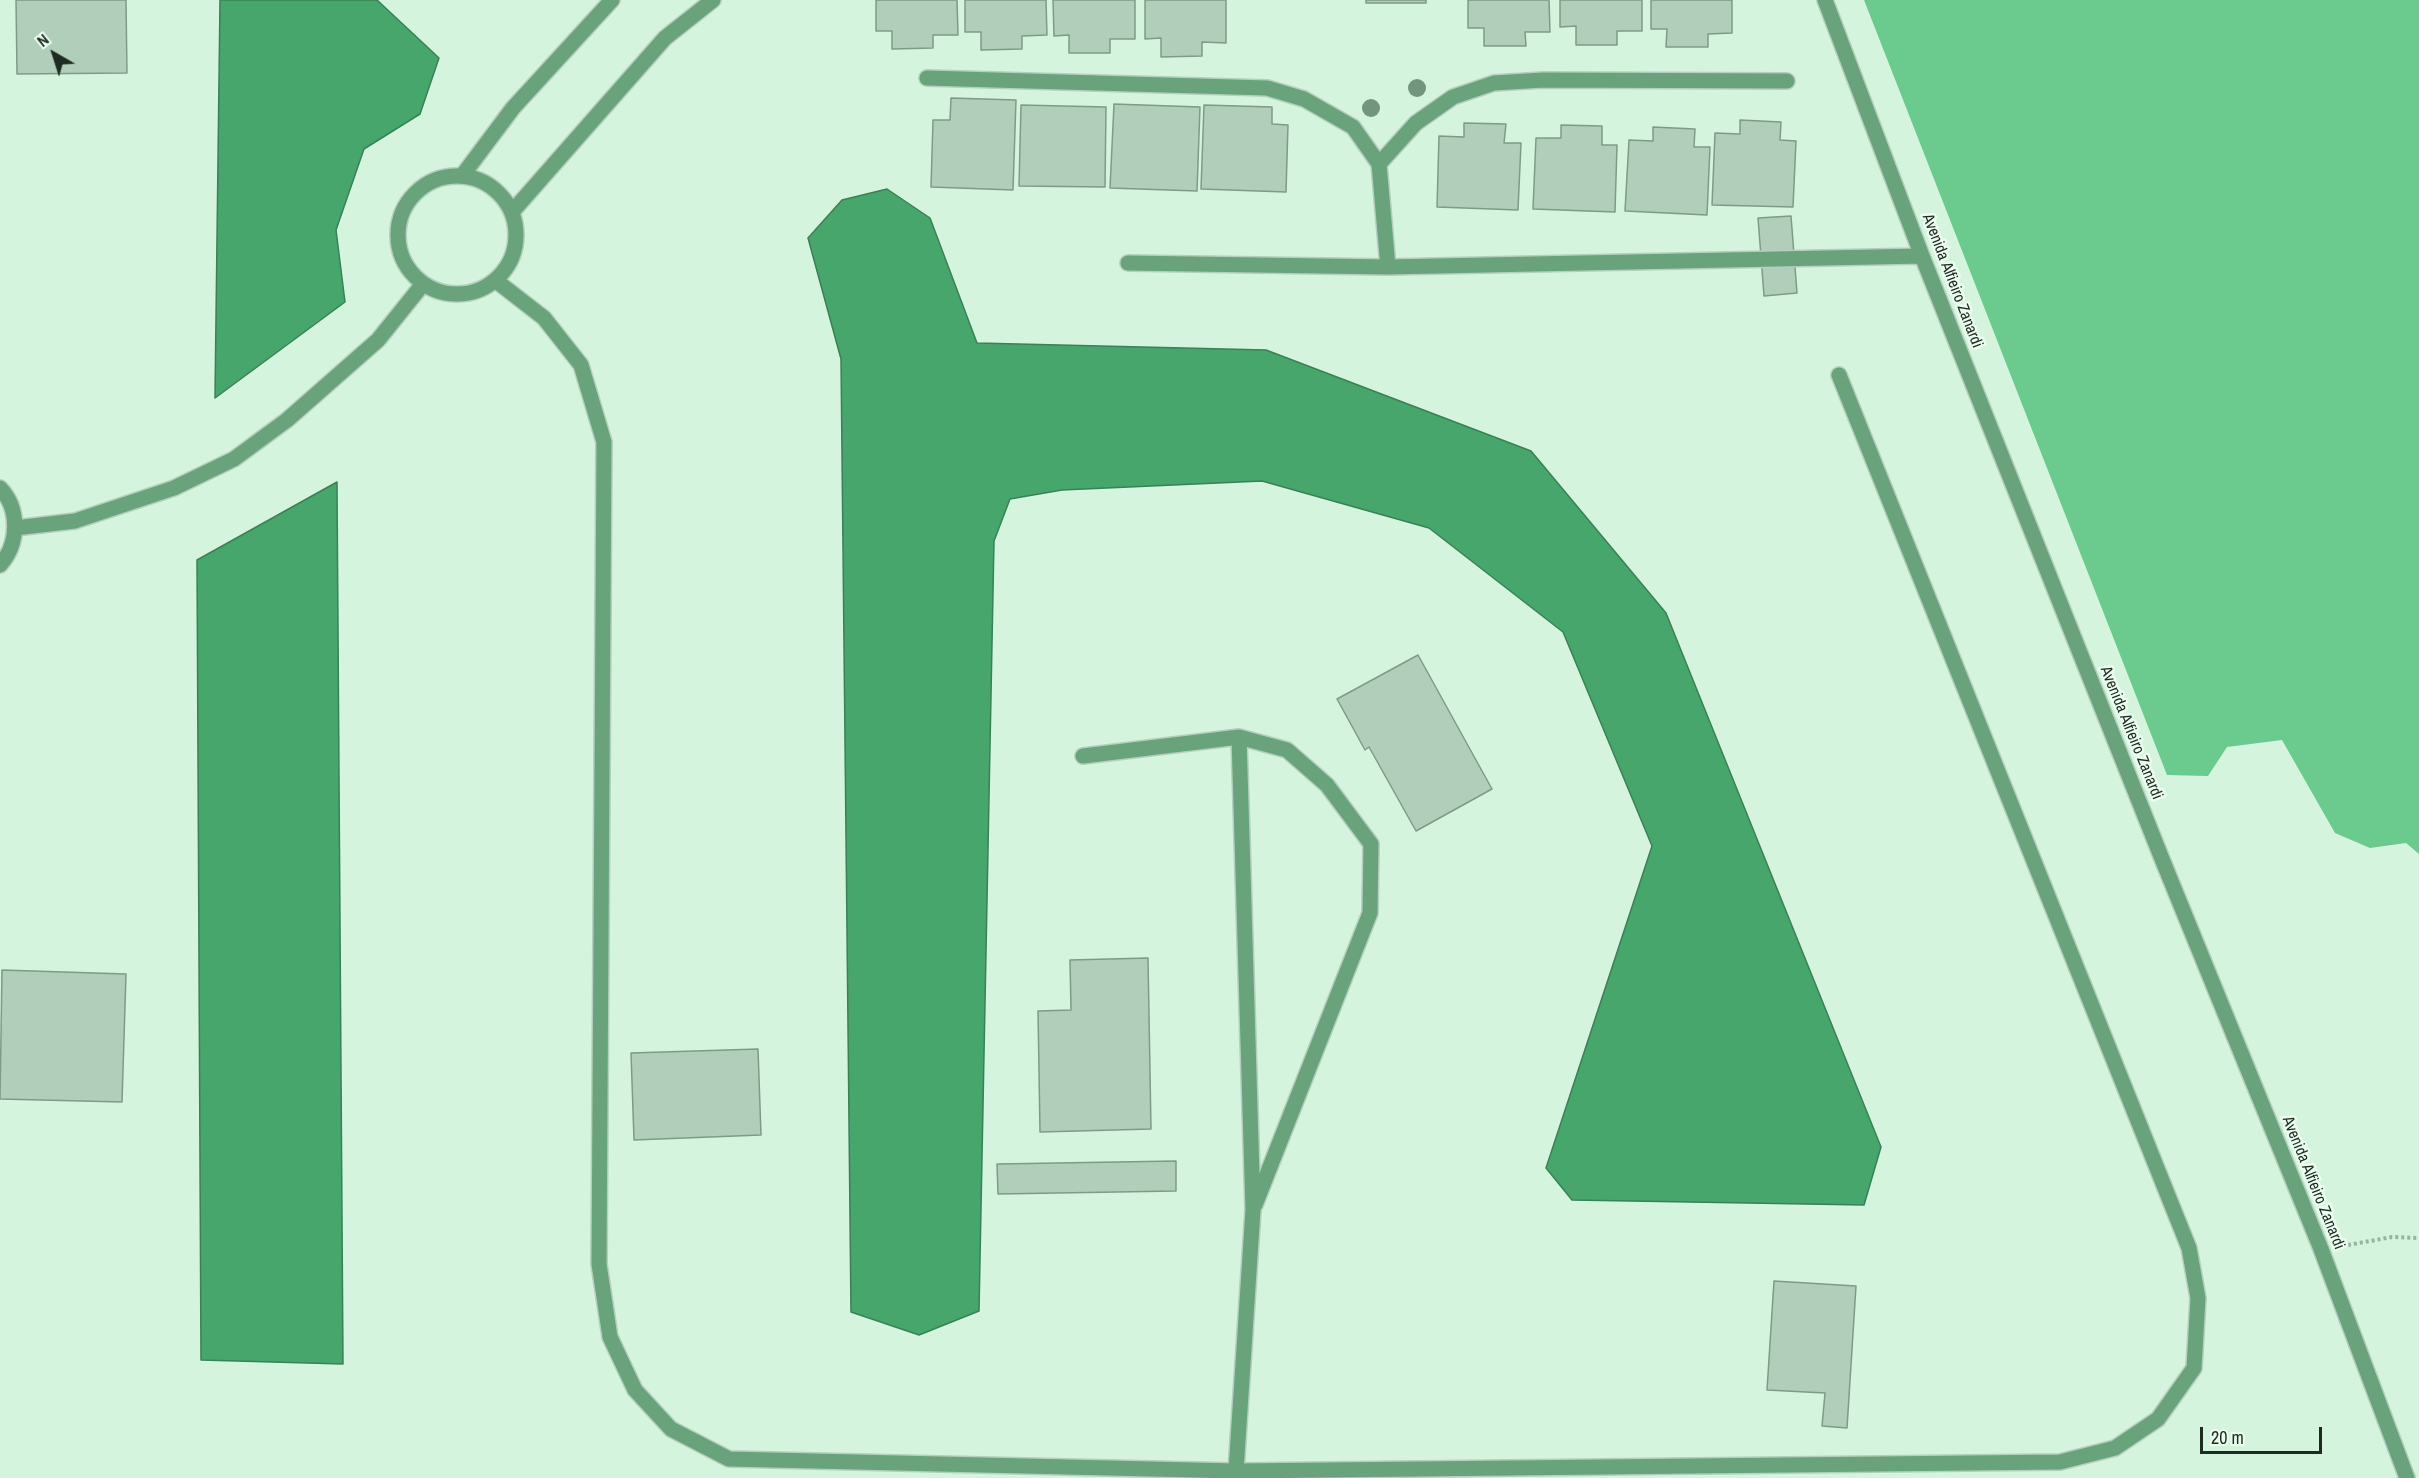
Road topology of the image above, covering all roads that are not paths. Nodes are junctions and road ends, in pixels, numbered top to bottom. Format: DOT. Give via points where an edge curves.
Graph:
graph roads {
  1 [pos="612,0"];
  2 [pos="713,0"];
  3 [pos="1825,0"];
  4 [pos="927,78"];
  5 [pos="1788,81"];
  6 [pos="1379,164"];
  7 [pos="462,176"];
  8 [pos="512,212"];
  9 [pos="1922,256"];
  10 [pos="1128,263"];
  11 [pos="1388,267"];
  12 [pos="495,280"];
  13 [pos="423,284"];
  14 [pos="1839,375"];
  15 [pos="0,488"];
  16 [pos="15,528"];
  17 [pos="0,565"];
  18 [pos="1239,738"];
  19 [pos="1083,756"];
  20 [pos="1253,1210"];
  21 [pos="1236,1471"];
  22 [pos="2407,1478"];
  1 -- 7 [label="street" via="513,108"];
  2 -- 8 [label="street" via="665,38"];
  3 -- 9 [label="street, Avenida Alfieiro Zanardi"];
  4 -- 6 [label="street" via="1267,88 1304,99 1353,127"];
  5 -- 6 [label="street" via="1494,83 1453,98 1416,123"];
  6 -- 11 [label="street"];
  7 -- 8 [label="street" via="492,187"];
  7 -- 13 [label="street" via="442,177 425,185 410,198 400,215 400,254 409,271"];
  8 -- 12 [label="street" via="516,230 514,249"];
  9 -- 11 [label="street"];
  9 -- 22 [label="street, Avenida Alfieiro Zanardi" via="2321,1250"];
  10 -- 11 [label="street"];
  12 -- 13 [label="street" via="460,294 441,292"];
  12 -- 21 [label="street" via="544,318 581,365 604,442 599,1264 610,1336 635,1389 671,1429 729,1459"];
  13 -- 16 [label="street" via="378,340 287,420 234,459 174,488 75,521"];
  14 -- 21 [label="street" via="2189,1248 2198,1298 2194,1368 2158,1419 2115,1448 2060,1462"];
  15 -- 16 [label="street" via="13,510"];
  16 -- 17 [label="street" via="11,546"];
  18 -- 19 [label="street"];
  18 -- 20 [label="street"];
  18 -- 20 [label="street" via="1287,750 1328,785 1371,844 1370,913"];
  20 -- 21 [label="street"];
}
